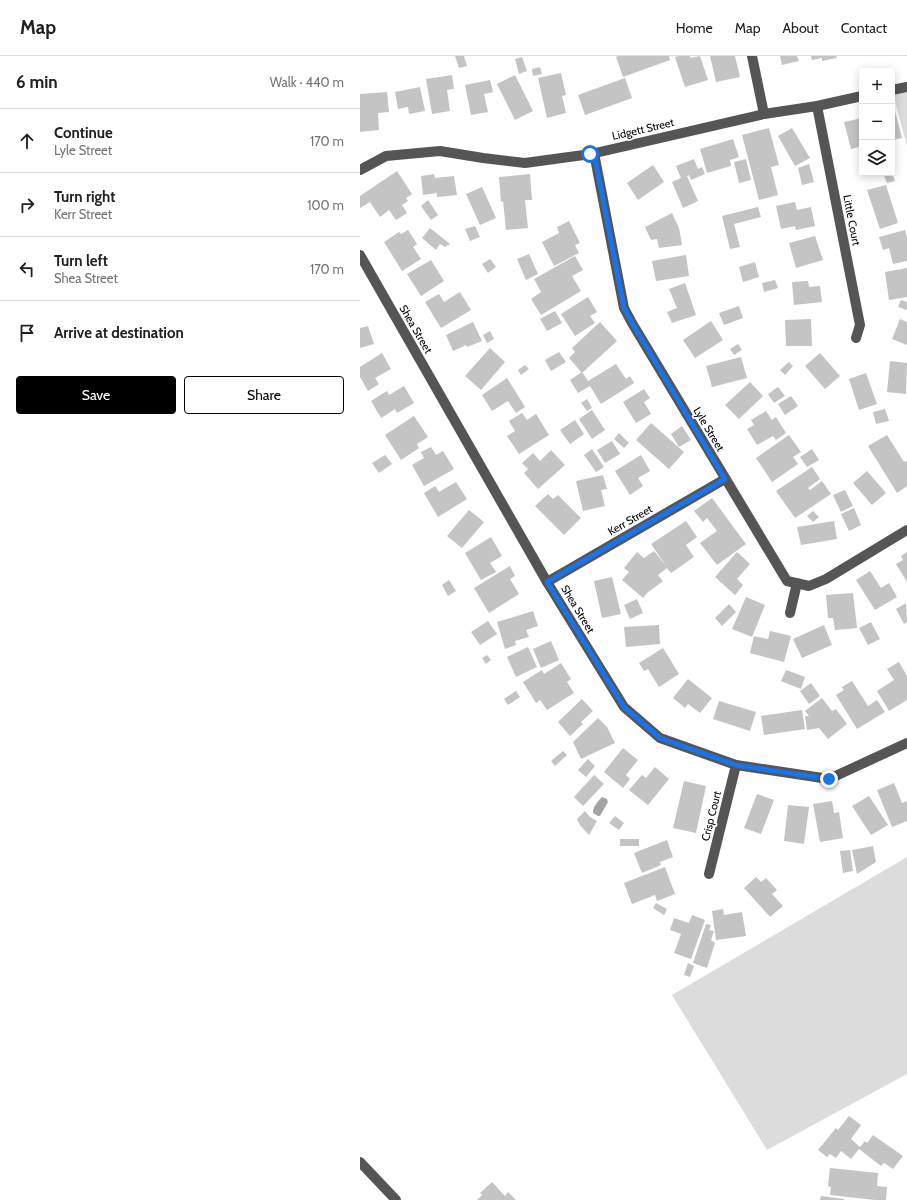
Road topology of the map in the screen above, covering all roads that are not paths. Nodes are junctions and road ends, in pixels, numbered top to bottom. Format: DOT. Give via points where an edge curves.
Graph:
graph roads {
  1 [pos="752,56"];
  2 [pos="907,87"];
  3 [pos="895,89"];
  4 [pos="859,97"];
  5 [pos="817,106"];
  6 [pos="764,114"];
  7 [pos="594,153"];
  8 [pos="360,170"];
  9 [pos="360,255"];
  10 [pos="856,338"];
  11 [pos="725,479"];
  12 [pos="907,530"];
  13 [pos="547,582"];
  14 [pos="797,583"];
  15 [pos="790,613"];
  16 [pos="907,742"];
  17 [pos="736,765"];
  18 [pos="709,874"];
  19 [pos="360,1162"];
  20 [pos="396,1200"];
  1 -- 6 [label="street"];
  2 -- 3 [label="street"];
  4 -- 5 [label="street, Lidgett Street"];
  5 -- 6 [label="street, Lidgett Street"];
  5 -- 10 [label="street, Little Court" via="860,325"];
  6 -- 7 [label="street, Lidgett Street"];
  7 -- 8 [label="street, Lidgett Street" via="525,163 440,151 386,156"];
  7 -- 11 [label="street, Lyle Street" via="624,308"];
  9 -- 13 [label="street, Shea Street"];
  11 -- 13 [label="street, Kerr Street"];
  11 -- 14 [label="street, Lyle Street" via="786,580"];
  12 -- 14 [label="street" via="826,579 809,586"];
  13 -- 17 [label="street, Shea Street" via="624,707 660,738"];
  14 -- 15 [label="street"];
  16 -- 17 [label="street, Shea Street" via="829,779"];
  17 -- 18 [label="street, Crisp Court"];
  19 -- 20 [label="street"];
}
